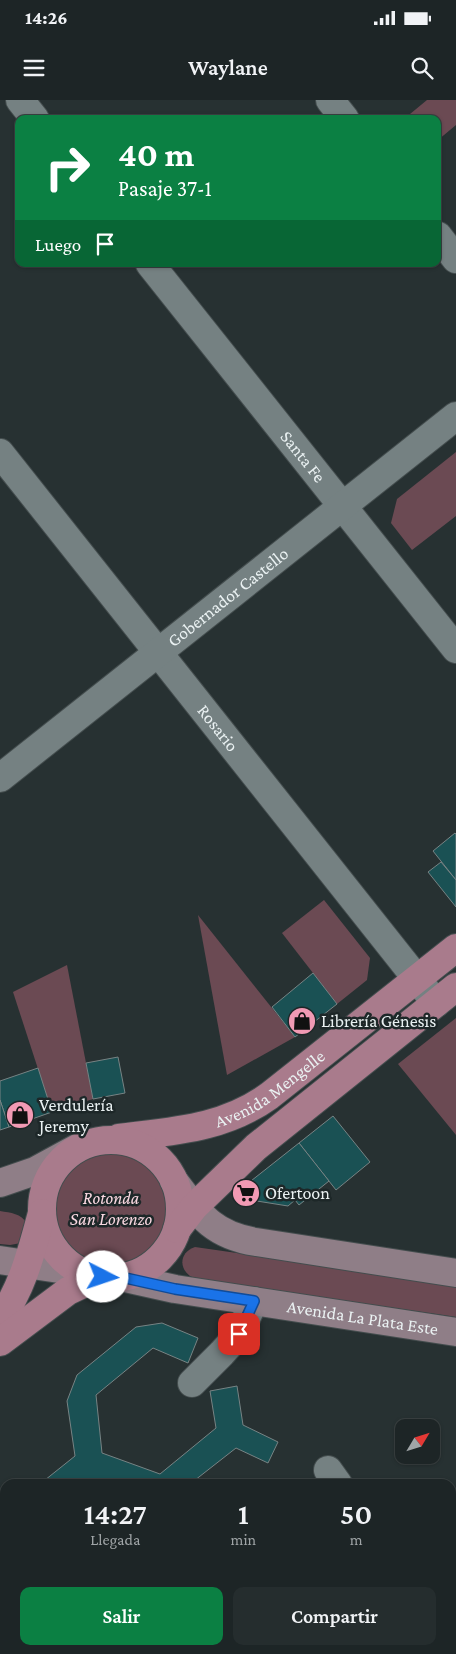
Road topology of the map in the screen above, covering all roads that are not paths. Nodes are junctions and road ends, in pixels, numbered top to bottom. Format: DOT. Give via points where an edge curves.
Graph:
graph roads {
  1 [pos="20,100"];
  2 [pos="330,100"];
  3 [pos="32,115"];
  4 [pos="342,115"];
  5 [pos="441,240"];
  6 [pos="456,259"];
  7 [pos="152,267"];
  8 [pos="456,416"];
  9 [pos="0,453"];
  10 [pos="343,506"];
  11 [pos="456,649"];
  12 [pos="158,653"];
  13 [pos="0,778"];
  14 [pos="456,948"];
  15 [pos="417,979"];
  16 [pos="446,995"];
  17 [pos="107,1140"];
  18 [pos="79,1147"];
  19 [pos="174,1181"];
  20 [pos="0,1183"];
  21 [pos="194,1207"];
  22 [pos="42,1211"];
  23 [pos="177,1229"];
  24 [pos="0,1260"];
  25 [pos="27,1264"];
  26 [pos="456,1273"];
  27 [pos="103,1276"];
  28 [pos="254,1301"];
  29 [pos="0,1319"];
  30 [pos="456,1332"];
  31 [pos="0,1342"];
  32 [pos="192,1383"];
  1 -- 3 [label="street"];
  2 -- 4 [label="street"];
  5 -- 6 [label="street"];
  7 -- 10 [label="street, Santa Fe"];
  8 -- 10 [label="street, Gobernador Castello"];
  9 -- 12 [label="street, Rosario"];
  10 -- 11 [label="street, Santa Fe"];
  10 -- 12 [label="street, Gobernador Castello"];
  12 -- 13 [label="street, Gobernador Castello"];
  12 -- 15 [label="street, Rosario"];
  14 -- 15 [label="main road, Avenida Mengelle"];
  15 -- 16 [label="street, Rosario"];
  15 -- 17 [label="main road, Avenida Mengelle" via="247,1110 223,1121 198,1127"];
  16 -- 21 [label="main road, Avenida Mengelle" via="268,1137"];
  17 -- 18 [label="main road"];
  17 -- 19 [label="main road" via="123,1141 146,1150 161,1161"];
  18 -- 20 [label="main road" via="35,1170"];
  18 -- 22 [label="main road" via="62,1160 49,1178"];
  19 -- 21 [label="main road"];
  19 -- 23 [label="main road" via="180,1205"];
  21 -- 23 [label="main road, Avenida Mengelle"];
  21 -- 26 [label="main road" via="221,1232 245,1241"];
  22 -- 25 [label="main road"];
  22 -- 27 [label="main road" via="45,1228 56,1250 67,1262"];
  23 -- 27 [label="main road" via="167,1249 143,1270"];
  24 -- 25 [label="main road, Avenida La Plata Este"];
  25 -- 27 [label="main road, Avenida La Plata Este"];
  25 -- 29 [label="main road" via="14,1297"];
  27 -- 28 [label="main road, Avenida La Plata Este"];
  27 -- 31 [label="main road" via="68,1291"];
  28 -- 30 [label="main road, Avenida La Plata Este"];
  28 -- 32 [label="street" via="239,1334"];
}
